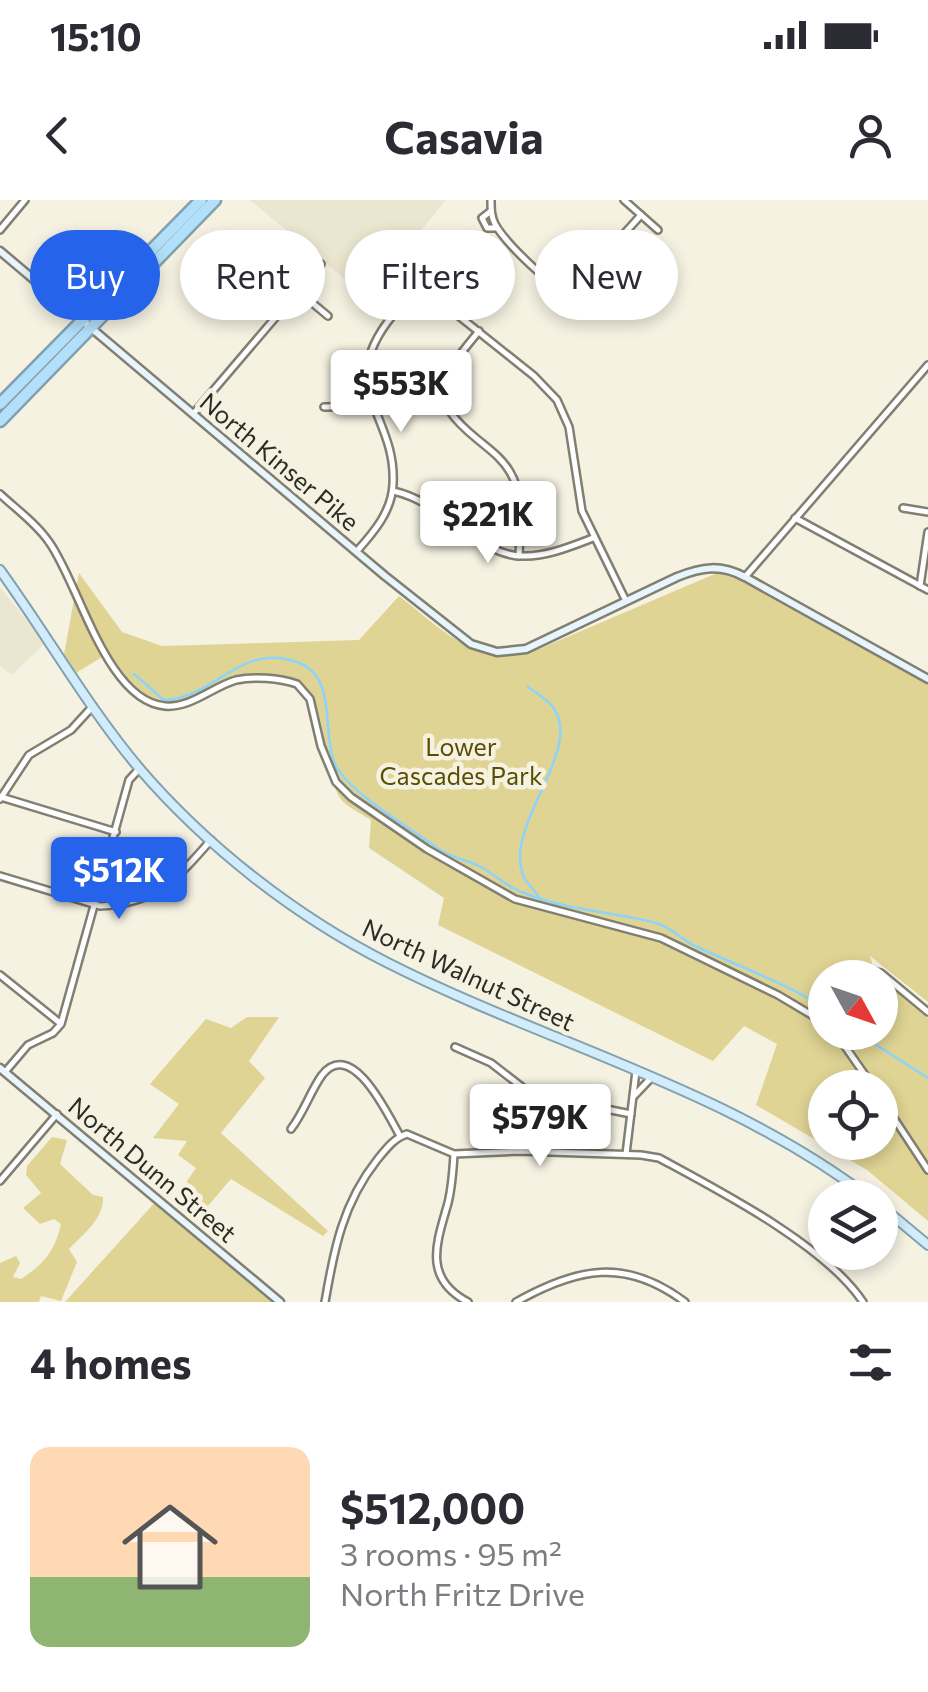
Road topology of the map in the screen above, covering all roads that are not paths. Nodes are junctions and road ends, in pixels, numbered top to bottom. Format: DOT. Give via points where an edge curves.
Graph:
graph roads {
  1 [pos="26,200"];
  2 [pos="201,200"];
  3 [pos="215,200"];
  4 [pos="491,200"];
  5 [pos="624,200"];
  6 [pos="641,214"];
  7 [pos="0,230"];
  8 [pos="658,230"];
  9 [pos="0,252"];
  10 [pos="325,314"];
  11 [pos="328,316"];
  12 [pos="273,320"];
  13 [pos="85,326"];
  14 [pos="480,331"];
  15 [pos="928,365"];
  16 [pos="0,404"];
  17 [pos="373,406"];
  18 [pos="324,407"];
  19 [pos="194,413"];
  20 [pos="0,421"];
  21 [pos="393,491"];
  22 [pos="0,494"];
  23 [pos="904,508"];
  24 [pos="928,512"];
  25 [pos="796,518"];
  26 [pos="928,532"];
  27 [pos="593,538"];
  28 [pos="356,552"];
  29 [pos="519,556"];
  30 [pos="0,570"];
  31 [pos="745,577"];
  32 [pos="920,586"];
  33 [pos="928,590"];
  34 [pos="626,601"];
  35 [pos="928,679"];
  36 [pos="93,706"];
  37 [pos="140,768"];
  38 [pos="0,798"];
  39 [pos="116,832"];
  40 [pos="211,840"];
  41 [pos="0,876"];
  42 [pos="95,904"];
  43 [pos="0,975"];
  44 [pos="898,987"];
  45 [pos="928,1012"];
  46 [pos="808,1013"];
  47 [pos="61,1024"];
  48 [pos="455,1047"];
  49 [pos="2,1070"];
  50 [pos="636,1072"];
  51 [pos="652,1077"];
  52 [pos="632,1098"];
  53 [pos="56,1114"];
  54 [pos="631,1114"];
  55 [pos="898,1124"];
  56 [pos="290,1129"];
  57 [pos="400,1136"];
  58 [pos="454,1154"];
  59 [pos="626,1154"];
  60 [pos="928,1170"];
  61 [pos="842,1180"];
  62 [pos="0,1181"];
  63 [pos="898,1220"];
  64 [pos="928,1244"];
  65 [pos="280,1302"];
  66 [pos="325,1302"];
  67 [pos="468,1302"];
  68 [pos="517,1302"];
  69 [pos="684,1302"];
  70 [pos="863,1302"];
  1 -- 7 [label="street"];
  2 -- 13 [label="highway"];
  3 -- 13 [label="highway"];
  4 -- 6 [label="street" via="485,226 497,227 544,278 560,285 586,275"];
  5 -- 6 [label="street"];
  6 -- 8 [label="street"];
  9 -- 13 [label="street, North Kinser Pike"];
  10 -- 11 [label="street"];
  12 -- 19 [label="street"];
  13 -- 16 [label="highway"];
  13 -- 19 [label="street, North Kinser Pike"];
  13 -- 20 [label="highway"];
  14 -- 17 [label="street" via="438,296 422,292 404,301 374,342 366,372"];
  14 -- 27 [label="street" via="558,400"];
  14 -- 29 [label="street" via="448,370 442,396 454,420 511,474 520,505"];
  15 -- 25 [label="street"];
  17 -- 18 [label="street"];
  17 -- 21 [label="street"];
  19 -- 28 [label="street, North Kinser Pike"];
  21 -- 28 [label="street" via="382,519"];
  21 -- 29 [label="street" via="427,502 490,548"];
  22 -- 46 [label="street" via="50,542 107,654 143,699 177,706 242,679 297,684 308,694 329,771 341,788 428,848 515,899 661,938"];
  23 -- 24 [label="street"];
  25 -- 31 [label="street"];
  25 -- 32 [label="street"];
  26 -- 32 [label="street"];
  27 -- 29 [label="street"];
  27 -- 34 [label="street"];
  28 -- 34 [label="street, North Kinser Pike" via="458,637 488,650 526,649"];
  30 -- 36 [label="main road, North Walnut Street"];
  31 -- 34 [label="street, North Kinser Pike" via="703,568"];
  31 -- 35 [label="street, North Kinser Pike"];
  32 -- 33 [label="street"];
  36 -- 37 [label="main road, North Walnut Street"];
  36 -- 38 [label="street" via="72,730 29,756"];
  37 -- 39 [label="street" via="129,780"];
  37 -- 40 [label="main road, North Walnut Street"];
  38 -- 39 [label="street"];
  39 -- 42 [label="street"];
  40 -- 42 [label="street" via="158,893"];
  40 -- 50 [label="main road, North Walnut Street" via="271,890 373,955"];
  41 -- 42 [label="street"];
  42 -- 47 [label="street"];
  43 -- 47 [label="street"];
  44 -- 45 [label="street"];
  47 -- 49 [label="street"];
  48 -- 54 [label="street" via="491,1063 530,1094"];
  49 -- 53 [label="street, North Dunn Street"];
  50 -- 51 [label="main road, North Walnut Street"];
  50 -- 52 [label="street"];
  51 -- 52 [label="street"];
  51 -- 61 [label="main road, North Walnut Street" via="761,1127"];
  52 -- 54 [label="street"];
  53 -- 62 [label="street"];
  53 -- 65 [label="street, North Dunn Street"];
  54 -- 59 [label="street"];
  55 -- 60 [label="street"];
  56 -- 57 [label="street" via="323,1074 341,1064 369,1085"];
  57 -- 58 [label="street" via="414,1135"];
  57 -- 66 [label="street" via="369,1170 344,1214"];
  58 -- 59 [label="street"];
  58 -- 67 [label="street" via="435,1257 444,1283"];
  59 -- 70 [label="street" via="664,1160 785,1233 842,1274"];
  63 -- 64 [label="main road"];
  68 -- 69 [label="street" via="563,1278 606,1271 646,1280"];
}
